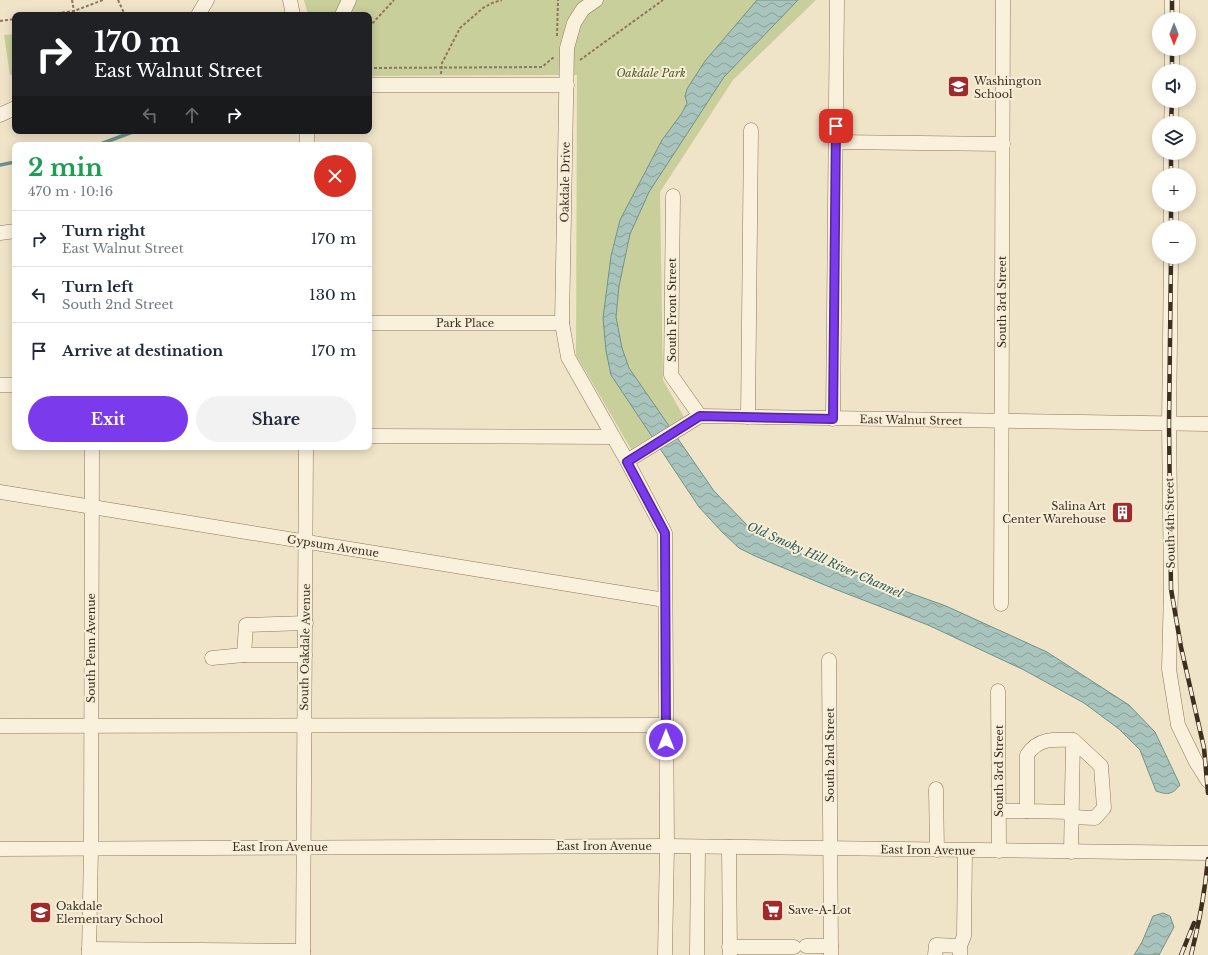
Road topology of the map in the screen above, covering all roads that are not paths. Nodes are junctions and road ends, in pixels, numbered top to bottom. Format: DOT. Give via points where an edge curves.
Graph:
graph roads {
  1 [pos="207,0"];
  2 [pos="290,0"];
  3 [pos="349,0"];
  4 [pos="596,0"];
  5 [pos="837,0"];
  6 [pos="1003,0"];
  7 [pos="1172,0"];
  8 [pos="200,12"];
  9 [pos="292,12"];
  10 [pos="343,12"];
  11 [pos="1172,12"];
  12 [pos="372,85"];
  13 [pos="567,85"];
  14 [pos="12,109"];
  15 [pos="0,115"];
  16 [pos="751,130"];
  17 [pos="836,142"];
  18 [pos="1003,144"];
  19 [pos="673,196"];
  20 [pos="12,232"];
  21 [pos="0,233"];
  22 [pos="1170,264"];
  23 [pos="372,323"];
  24 [pos="562,323"];
  25 [pos="0,385"];
  26 [pos="12,385"];
  27 [pos="700,416"];
  28 [pos="748,417"];
  29 [pos="833,419"];
  30 [pos="1002,421"];
  31 [pos="1169,424"];
  32 [pos="1208,424"];
  33 [pos="372,436"];
  34 [pos="613,437"];
  35 [pos="92,450"];
  36 [pos="306,450"];
  37 [pos="627,462"];
  38 [pos="0,492"];
  39 [pos="92,507"];
  40 [pos="306,541"];
  41 [pos="665,600"];
  42 [pos="1001,604"];
  43 [pos="306,623"];
  44 [pos="244,655"];
  45 [pos="305,656"];
  46 [pos="212,658"];
  47 [pos="829,660"];
  48 [pos="998,690"];
  49 [pos="304,725"];
  50 [pos="666,725"];
  51 [pos="0,726"];
  52 [pos="91,726"];
  53 [pos="1073,740"];
  54 [pos="1208,781"];
  55 [pos="936,789"];
  56 [pos="1027,811"];
  57 [pos="999,812"];
  58 [pos="1071,815"];
  59 [pos="666,846"];
  60 [pos="303,847"];
  61 [pos="698,847"];
  62 [pos="729,847"];
  63 [pos="91,848"];
  64 [pos="0,849"];
  65 [pos="830,849"];
  66 [pos="937,850"];
  67 [pos="965,851"];
  68 [pos="999,851"];
  69 [pos="1071,852"];
  70 [pos="1208,853"];
  71 [pos="960,950"];
  72 [pos="730,951"];
  73 [pos="831,951"];
  74 [pos="89,952"];
  75 [pos="303,953"];
  76 [pos="665,955"];
  77 [pos="697,955"];
  78 [pos="936,955"];
  1 -- 8 [label="street"];
  2 -- 9 [label="street"];
  3 -- 10 [label="street"];
  4 -- 13 [label="street, Oakdale Drive" via="583,10 574,23 568,48"];
  5 -- 17 [label="street"];
  6 -- 18 [label="street, South 3rd Street"];
  7 -- 11 [label="street"];
  12 -- 13 [label="street"];
  13 -- 24 [label="street, Oakdale Drive"];
  14 -- 15 [label="street"];
  16 -- 28 [label="street"];
  17 -- 18 [label="street"];
  17 -- 29 [label="street"];
  18 -- 30 [label="street, South 3rd Street"];
  19 -- 27 [label="street, South Front Street" via="671,375"];
  20 -- 21 [label="street"];
  22 -- 31 [label="street, South 4th Street"];
  23 -- 24 [label="street, Park Place"];
  24 -- 34 [label="street, Oakdale Drive" via="568,357"];
  25 -- 26 [label="street"];
  27 -- 28 [label="street, East Walnut Street"];
  27 -- 37 [label="street"];
  28 -- 29 [label="street, East Walnut Street"];
  29 -- 30 [label="street, East Walnut Street"];
  30 -- 31 [label="street, East Walnut Street"];
  30 -- 42 [label="street, South 3rd Street"];
  31 -- 32 [label="street, East Walnut Street"];
  31 -- 54 [label="street, South 4th Street" via="1169,669 1178,725"];
  33 -- 34 [label="street"];
  34 -- 37 [label="street, Oakdale Drive"];
  35 -- 39 [label="street, South Penn Avenue"];
  36 -- 40 [label="street, South Oakdale Avenue"];
  37 -- 41 [label="street" via="665,533"];
  38 -- 39 [label="street, Gypsum Avenue"];
  39 -- 40 [label="street, Gypsum Avenue"];
  39 -- 52 [label="street, South Penn Avenue"];
  40 -- 41 [label="street, Gypsum Avenue"];
  40 -- 43 [label="street, South Oakdale Avenue"];
  41 -- 50 [label="street"];
  43 -- 44 [label="street" via="246,625"];
  43 -- 45 [label="street, South Oakdale Avenue"];
  44 -- 45 [label="street"];
  44 -- 46 [label="street"];
  45 -- 49 [label="street, South Oakdale Avenue"];
  47 -- 65 [label="street, South 2nd Street"];
  48 -- 57 [label="street, South 3rd Street"];
  49 -- 50 [label="street"];
  49 -- 52 [label="street"];
  49 -- 60 [label="street, South Oakdale Avenue"];
  50 -- 59 [label="street"];
  51 -- 52 [label="street"];
  52 -- 63 [label="street, South Penn Avenue"];
  53 -- 56 [label="street" via="1049,739 1027,755"];
  53 -- 58 [label="street"];
  53 -- 58 [label="street" via="1101,766 1104,808 1095,818"];
  55 -- 66 [label="street"];
  56 -- 57 [label="street"];
  56 -- 58 [label="street"];
  57 -- 68 [label="street, South 3rd Street"];
  58 -- 69 [label="street"];
  59 -- 60 [label="street, East Iron Avenue"];
  59 -- 61 [label="street, East Iron Avenue"];
  59 -- 76 [label="street"];
  60 -- 63 [label="street, East Iron Avenue"];
  60 -- 75 [label="street, South Oakdale Avenue"];
  61 -- 62 [label="street, East Iron Avenue"];
  61 -- 77 [label="street"];
  62 -- 65 [label="street, East Iron Avenue"];
  62 -- 72 [label="street"];
  63 -- 64 [label="street, East Iron Avenue"];
  63 -- 74 [label="street, South Penn Avenue"];
  65 -- 66 [label="street, East Iron Avenue"];
  65 -- 73 [label="street, South 2nd Street"];
  66 -- 67 [label="street, East Iron Avenue"];
  67 -- 68 [label="street, East Iron Avenue"];
  67 -- 71 [label="street" via="964,936"];
  68 -- 69 [label="street, East Iron Avenue"];
  69 -- 70 [label="street, East Iron Avenue"];
  71 -- 78 [label="street" via="936,945"];
  72 -- 73 [label="street" via="800,947"];
  74 -- 75 [label="street"];
}
